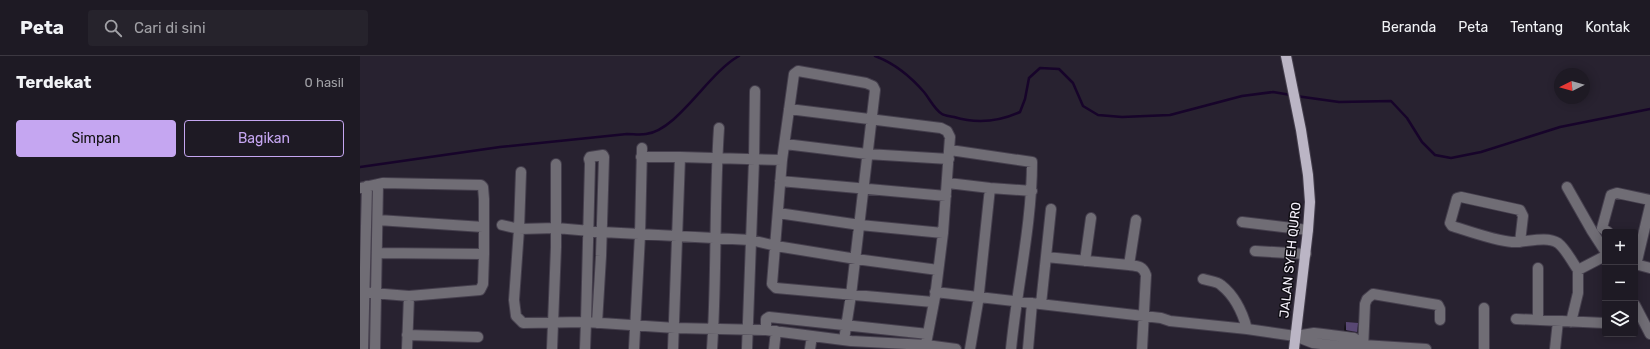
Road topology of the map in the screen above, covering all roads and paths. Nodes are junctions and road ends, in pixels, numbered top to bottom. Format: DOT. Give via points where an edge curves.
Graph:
graph roads {
  1 [pos="1286,56"];
  2 [pos="755,91"];
  3 [pos="789,109"];
  4 [pos="872,120"];
  5 [pos="719,128"];
  6 [pos="785,144"];
  7 [pos="867,154"];
  8 [pos="950,154"];
  9 [pos="680,157"];
  10 [pos="717,157"];
  11 [pos="754,160"];
  12 [pos="782,160"];
  13 [pos="556,164"];
  14 [pos="521,172"];
  15 [pos="780,181"];
  16 [pos="948,183"];
  17 [pos="378,184"];
  18 [pos="363,187"];
  19 [pos="1567,187"];
  20 [pos="990,188"];
  21 [pos="863,190"];
  22 [pos="1032,191"];
  23 [pos="946,196"];
  24 [pos="1650,200"];
  25 [pos="1650,206"];
  26 [pos="1051,209"];
  27 [pos="778,213"];
  28 [pos="1091,218"];
  29 [pos="378,220"];
  30 [pos="1136,220"];
  31 [pos="1242,222"];
  32 [pos="860,225"];
  33 [pos="502,226"];
  34 [pos="482,227"];
  35 [pos="556,228"];
  36 [pos="519,229"];
  37 [pos="1602,229"];
  38 [pos="1308,230"];
  39 [pos="589,231"];
  40 [pos="602,232"];
  41 [pos="943,233"];
  42 [pos="640,235"];
  43 [pos="676,236"];
  44 [pos="1639,237"];
  45 [pos="716,239"];
  46 [pos="751,240"];
  47 [pos="1520,242"];
  48 [pos="776,246"];
  49 [pos="1602,246"];
  50 [pos="1255,251"];
  51 [pos="377,253"];
  52 [pos="484,254"];
  53 [pos="1306,254"];
  54 [pos="1046,257"];
  55 [pos="1602,258"];
  56 [pos="856,259"];
  57 [pos="1085,261"];
  58 [pos="1130,265"];
  59 [pos="1638,265"];
  60 [pos="1538,268"];
  61 [pos="1650,268"];
  62 [pos="938,270"];
  63 [pos="1578,270"];
  64 [pos="1203,279"];
  65 [pos="362,292"];
  66 [pos="376,293"];
  67 [pos="851,295"];
  68 [pos="409,296"];
  69 [pos="934,297"];
  70 [pos="979,299"];
  71 [pos="1016,304"];
  72 [pos="1035,305"];
  73 [pos="1484,308"];
  74 [pos="1638,311"];
  75 [pos="1516,319"];
  76 [pos="1143,320"];
  77 [pos="1440,320"];
  78 [pos="1538,320"];
  79 [pos="1558,321"];
  80 [pos="553,322"];
  81 [pos="586,322"];
  82 [pos="1571,322"];
  83 [pos="597,323"];
  84 [pos="1602,323"];
  85 [pos="635,325"];
  86 [pos="847,326"];
  87 [pos="675,328"];
  88 [pos="713,329"];
  89 [pos="748,329"];
  90 [pos="1247,329"];
  91 [pos="771,331"];
  92 [pos="928,334"];
  93 [pos="1650,334"];
  94 [pos="407,335"];
  95 [pos="812,336"];
  96 [pos="1296,336"];
  97 [pos="478,337"];
  98 [pos="849,343"];
  99 [pos="885,346"];
  100 [pos="925,347"];
  101 [pos="1363,347"];
  102 [pos="363,349"];
  103 [pos="375,349"];
  104 [pos="407,349"];
  105 [pos="552,349"];
  106 [pos="585,349"];
  107 [pos="634,349"];
  108 [pos="673,349"];
  109 [pos="712,349"];
  110 [pos="747,349"];
  111 [pos="774,349"];
  112 [pos="810,349"];
  113 [pos="956,349"];
  114 [pos="970,349"];
  115 [pos="1011,349"];
  116 [pos="1028,349"];
  117 [pos="1142,349"];
  118 [pos="1294,349"];
  119 [pos="1426,349"];
  120 [pos="1484,349"];
  121 [pos="1555,349"];
  1 -- 38 [label="main road, JALAN SYEH QURO" via="1308,175"];
  2 -- 11 [label="street"];
  3 -- 4 [label="street"];
  3 -- 4 [label="street" via="794,74 799,71 873,86 875,90"];
  3 -- 6 [label="street"];
  4 -- 7 [label="street"];
  4 -- 8 [label="street" via="941,128 947,131 950,137"];
  5 -- 10 [label="street"];
  6 -- 7 [label="street"];
  6 -- 12 [label="street"];
  7 -- 8 [label="street"];
  7 -- 21 [label="street"];
  8 -- 16 [label="street"];
  8 -- 22 [label="street" via="1032,162"];
  9 -- 10 [label="street"];
  9 -- 42 [label="street" via="641,152"];
  9 -- 43 [label="street"];
  10 -- 11 [label="street"];
  10 -- 45 [label="street"];
  11 -- 12 [label="street"];
  11 -- 46 [label="street"];
  12 -- 15 [label="street"];
  13 -- 35 [label="street"];
  14 -- 36 [label="street"];
  15 -- 21 [label="street"];
  15 -- 27 [label="street"];
  16 -- 20 [label="street"];
  16 -- 23 [label="street"];
  17 -- 18 [label="street"];
  17 -- 29 [label="street"];
  17 -- 34 [label="street" via="481,185 484,200"];
  18 -- 65 [label="street"];
  19 -- 49 [label="street"];
  20 -- 22 [label="street"];
  20 -- 70 [label="street"];
  21 -- 23 [label="street"];
  21 -- 32 [label="street"];
  22 -- 71 [label="street"];
  23 -- 41 [label="street"];
  24 -- 37 [label="street" via="1617,193 1611,195"];
  25 -- 44 [label="street"];
  26 -- 54 [label="street"];
  27 -- 32 [label="street"];
  27 -- 48 [label="street"];
  28 -- 57 [label="street"];
  29 -- 34 [label="street"];
  29 -- 51 [label="street"];
  30 -- 58 [label="street"];
  31 -- 38 [label="street"];
  32 -- 41 [label="street"];
  32 -- 56 [label="street"];
  33 -- 36 [label="street"];
  34 -- 52 [label="street"];
  35 -- 36 [label="street"];
  35 -- 39 [label="street"];
  35 -- 80 [label="street"];
  36 -- 80 [label="street" via="514,300 516,316 523,323"];
  38 -- 53 [label="main road, JALAN SYEH QURO"];
  39 -- 40 [label="street"];
  39 -- 40 [label="street" via="589,158 603,155"];
  39 -- 81 [label="street"];
  40 -- 42 [label="street"];
  40 -- 83 [label="street"];
  41 -- 62 [label="street"];
  42 -- 43 [label="street"];
  42 -- 85 [label="street"];
  43 -- 45 [label="street"];
  43 -- 87 [label="street"];
  45 -- 46 [label="street"];
  45 -- 88 [label="street"];
  46 -- 48 [label="street"];
  46 -- 89 [label="street"];
  47 -- 47 [label="street" via="1509,242 1451,226 1457,198 1520,210 1523,216"];
  47 -- 63 [label="street" via="1546,240 1557,243"];
  48 -- 56 [label="street"];
  48 -- 67 [label="street" via="771,281 776,288"];
  50 -- 53 [label="street"];
  51 -- 52 [label="street"];
  51 -- 66 [label="street"];
  52 -- 68 [label="street" via="483,284 480,290"];
  53 -- 96 [label="main road, JALAN SYEH QURO"];
  54 -- 57 [label="street"];
  54 -- 72 [label="street"];
  55 -- 63 [label="street"];
  56 -- 62 [label="street"];
  56 -- 67 [label="street"];
  57 -- 58 [label="street"];
  58 -- 76 [label="street" via="1140,267 1146,275"];
  59 -- 61 [label="street"];
  60 -- 78 [label="street"];
  62 -- 69 [label="street"];
  63 -- 82 [label="street" via="1578,293"];
  64 -- 90 [label="street" via="1216,282 1225,289 1244,317"];
  65 -- 66 [label="street"];
  65 -- 102 [label="street"];
  66 -- 68 [label="street"];
  66 -- 103 [label="street"];
  67 -- 69 [label="street"];
  67 -- 86 [label="street"];
  68 -- 94 [label="street"];
  69 -- 70 [label="street"];
  69 -- 92 [label="street"];
  70 -- 71 [label="street"];
  70 -- 114 [label="street"];
  71 -- 72 [label="street"];
  71 -- 115 [label="street"];
  72 -- 76 [label="street"];
  72 -- 116 [label="street"];
  73 -- 120 [label="street"];
  74 -- 93 [label="street"];
  75 -- 78 [label="street"];
  76 -- 90 [label="street" via="1161,318 1170,322"];
  76 -- 117 [label="street"];
  77 -- 101 [label="street" via="1438,305 1373,294 1365,304"];
  78 -- 79 [label="street"];
  79 -- 82 [label="street"];
  79 -- 121 [label="street"];
  80 -- 81 [label="street"];
  80 -- 105 [label="street"];
  81 -- 83 [label="street"];
  81 -- 106 [label="street"];
  82 -- 84 [label="street"];
  83 -- 85 [label="street"];
  85 -- 87 [label="street"];
  85 -- 107 [label="street"];
  86 -- 91 [label="street" via="769,317 766,319"];
  86 -- 92 [label="street"];
  86 -- 98 [label="street"];
  87 -- 88 [label="street"];
  87 -- 108 [label="street"];
  88 -- 89 [label="street"];
  88 -- 109 [label="street"];
  89 -- 91 [label="street"];
  89 -- 110 [label="street"];
  90 -- 96 [label="street"];
  91 -- 95 [label="street"];
  91 -- 111 [label="street"];
  92 -- 100 [label="street"];
  94 -- 97 [label="street"];
  94 -- 104 [label="street"];
  95 -- 98 [label="street"];
  95 -- 112 [label="street"];
  96 -- 101 [label="street" via="1313,343"];
  96 -- 118 [label="main road, JALAN SYEH QURO"];
  98 -- 99 [label="street"];
  99 -- 100 [label="street"];
  100 -- 113 [label="street"];
  101 -- 119 [label="street"];
}
